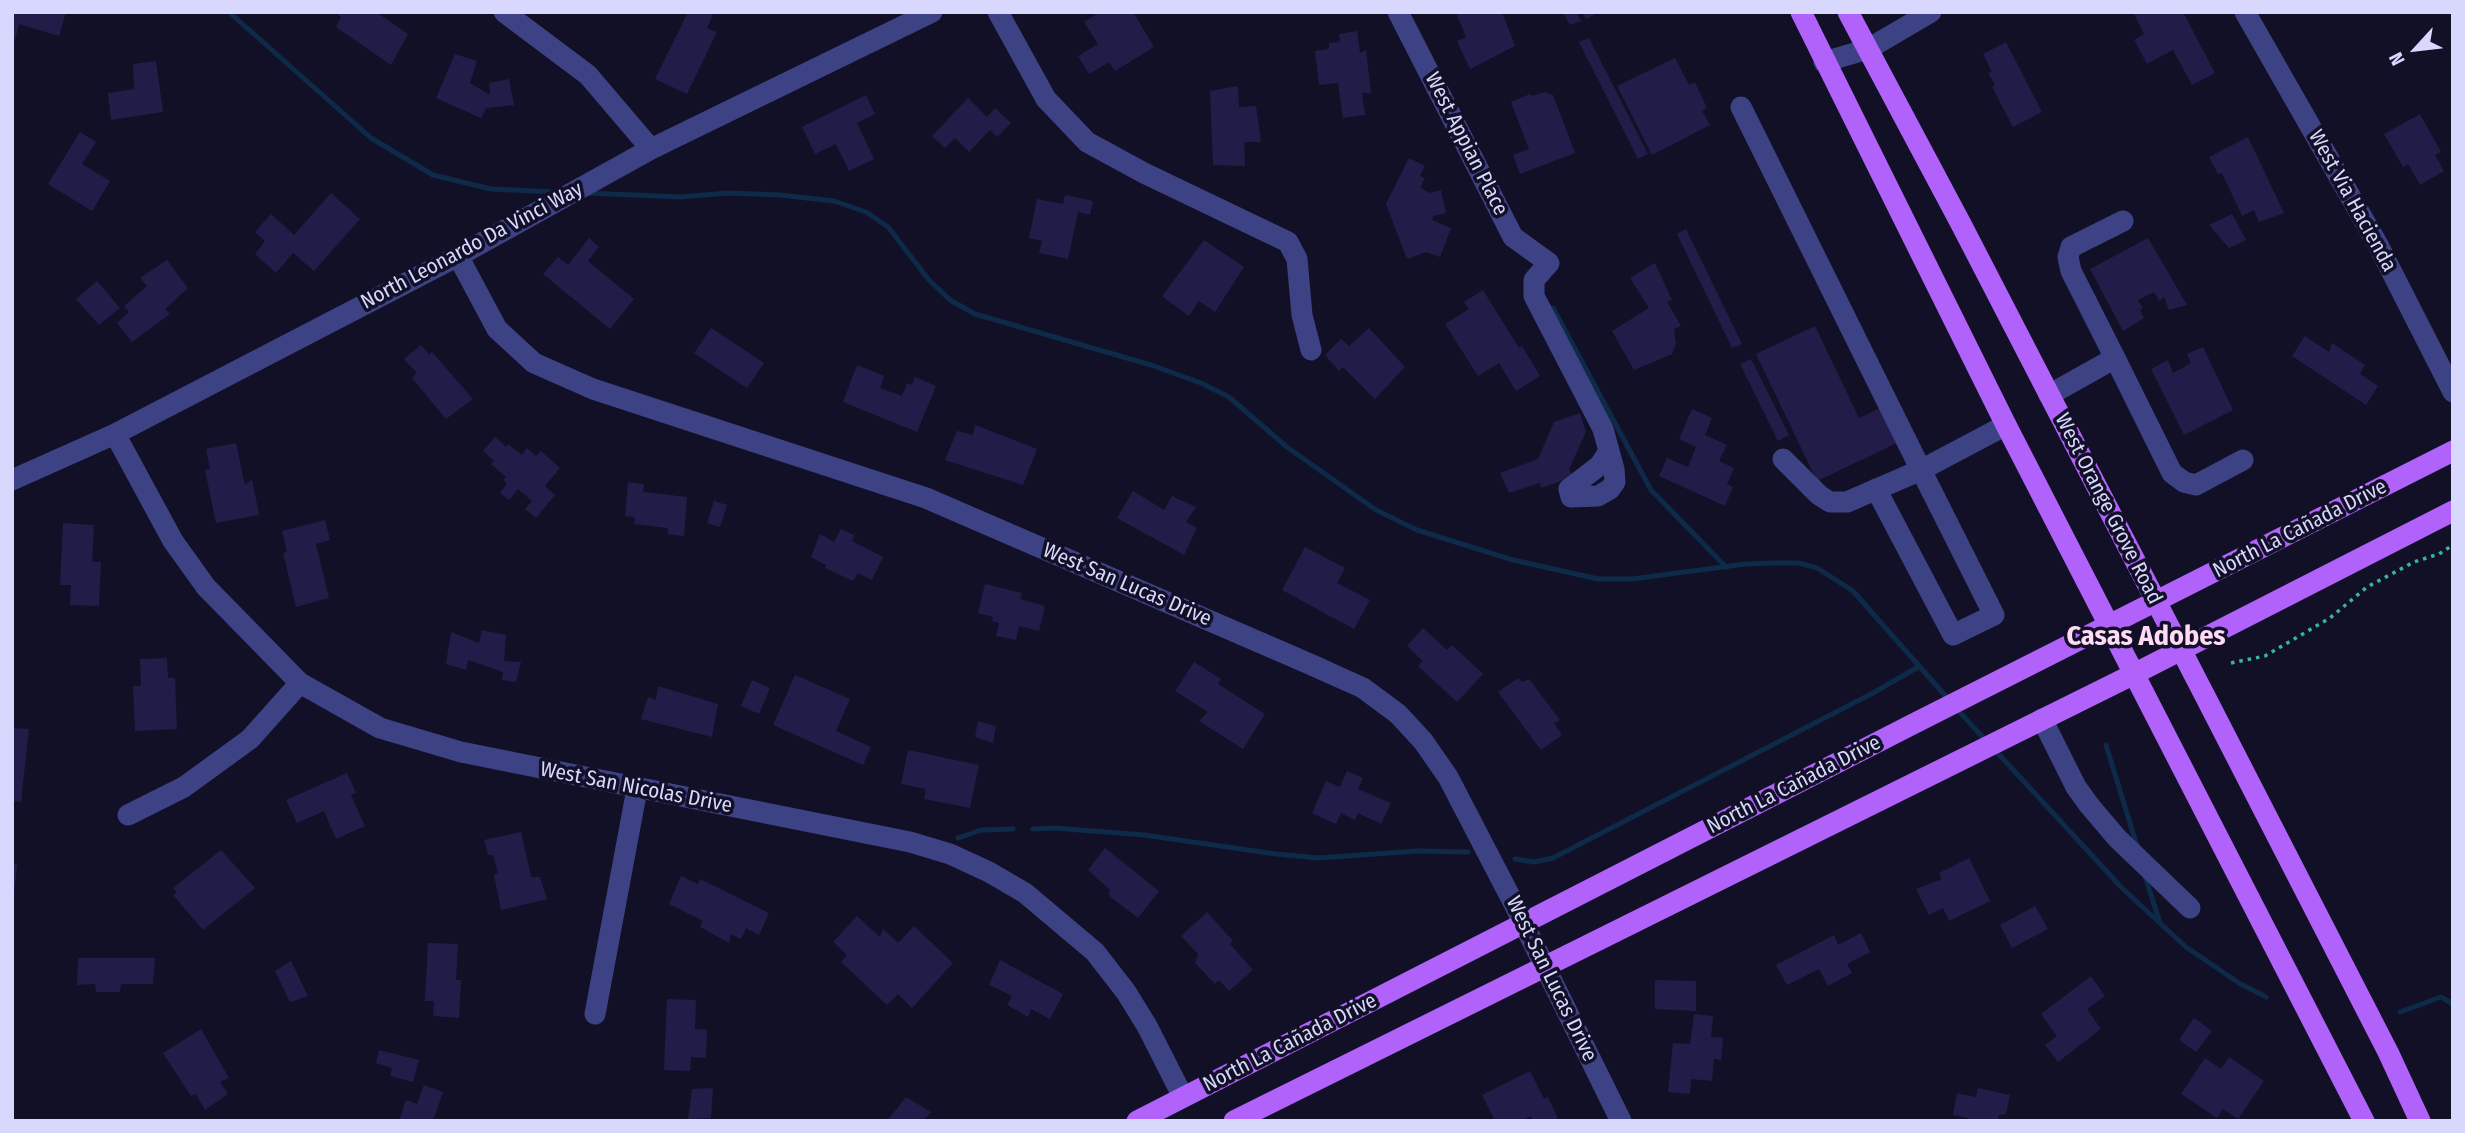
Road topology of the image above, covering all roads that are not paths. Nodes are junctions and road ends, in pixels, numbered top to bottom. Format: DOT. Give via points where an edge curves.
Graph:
graph roads {
  1 [pos="504,12"];
  2 [pos="932,12"];
  3 [pos="998,12"];
  4 [pos="1398,12"];
  5 [pos="1801,12"];
  6 [pos="1847,12"];
  7 [pos="1931,12"];
  8 [pos="2245,12"];
  9 [pos="1868,49"];
  10 [pos="1824,62"];
  11 [pos="1741,107"];
  12 [pos="651,149"];
  13 [pos="2123,221"];
  14 [pos="458,256"];
  15 [pos="1311,350"];
  16 [pos="2115,358"];
  17 [pos="2453,392"];
  18 [pos="2049,395"];
  19 [pos="2006,425"];
  20 [pos="116,433"];
  21 [pos="1609,451"];
  22 [pos="2453,451"];
  23 [pos="1783,459"];
  24 [pos="2243,460"];
  25 [pos="1921,470"];
  26 [pos="12,480"];
  27 [pos="1876,489"];
  28 [pos="2453,511"];
  29 [pos="2156,601"];
  30 [pos="2110,626"];
  31 [pos="2181,650"];
  32 [pos="2134,674"];
  33 [pos="300,683"];
  34 [pos="2042,719"];
  35 [pos="637,789"];
  36 [pos="128,816"];
  37 [pos="2190,908"];
  38 [pos="1524,925"];
  39 [pos="1543,966"];
  40 [pos="595,1014"];
  41 [pos="1184,1097"];
  42 [pos="2419,1120"];
  43 [pos="1138,1121"];
  44 [pos="1234,1121"];
  45 [pos="1621,1121"];
  46 [pos="2364,1121"];
  1 -- 12 [label="street" via="588,75"];
  2 -- 12 [label="street, North Leonardo Da Vinci Way"];
  3 -- 15 [label="street" via="1046,99 1087,142 1288,242 1297,259 1302,315"];
  4 -- 21 [label="street, West Appian Place" via="1513,237 1549,263 1534,280 1534,296"];
  5 -- 10 [label="main road"];
  6 -- 9 [label="main road, West Orange Grove Road"];
  7 -- 9 [label="street"];
  8 -- 17 [label="street, West Via Hacienda" via="2378,245"];
  9 -- 10 [label="street"];
  9 -- 18 [label="main road, West Orange Grove Road"];
  10 -- 19 [label="main road"];
  11 -- 25 [label="street"];
  12 -- 14 [label="street, North Leonardo Da Vinci Way"];
  13 -- 16 [label="street" via="2071,247 2068,257"];
  14 -- 20 [label="street, North Leonardo Da Vinci Way"];
  14 -- 38 [label="street, West San Lucas Drive" via="497,329 534,363 593,389 926,498 1363,688 1398,714 1430,750"];
  16 -- 18 [label="street"];
  16 -- 24 [label="street" via="2172,473 2196,485"];
  18 -- 29 [label="main road, West Orange Grove Road"];
  19 -- 25 [label="street"];
  19 -- 30 [label="main road"];
  20 -- 26 [label="street, North Leonardo Da Vinci Way"];
  20 -- 33 [label="street, West San Nicolas Drive" via="173,541 206,587"];
  22 -- 29 [label="main road, North La Cañada Drive"];
  23 -- 27 [label="street" via="1830,502 1847,502"];
  25 -- 27 [label="street"];
  25 -- 27 [label="street" via="1994,615 1953,635"];
  28 -- 31 [label="main road, North La Cañada Drive"];
  29 -- 30 [label="main road, North La Cañada Drive"];
  29 -- 31 [label="main road, West Orange Grove Road"];
  30 -- 32 [label="main road"];
  30 -- 38 [label="main road, North La Cañada Drive"];
  31 -- 32 [label="main road, North La Cañada Drive"];
  31 -- 42 [label="main road, West Orange Grove Road"];
  32 -- 34 [label="main road, North La Cañada Drive"];
  32 -- 46 [label="main road"];
  33 -- 35 [label="street, West San Nicolas Drive" via="380,729 461,752"];
  33 -- 36 [label="street" via="250,739 184,787"];
  34 -- 37 [label="street" via="2089,805"];
  34 -- 39 [label="main road, North La Cañada Drive"];
  35 -- 40 [label="street"];
  35 -- 41 [label="street, West San Nicolas Drive" via="910,842 950,854 1025,892 1095,952 1147,1026"];
  38 -- 39 [label="street, West San Lucas Drive"];
  38 -- 41 [label="main road, North La Cañada Drive"];
  39 -- 44 [label="main road, North La Cañada Drive"];
  39 -- 45 [label="street, West San Lucas Drive"];
  41 -- 43 [label="main road, North La Cañada Drive"];
}
